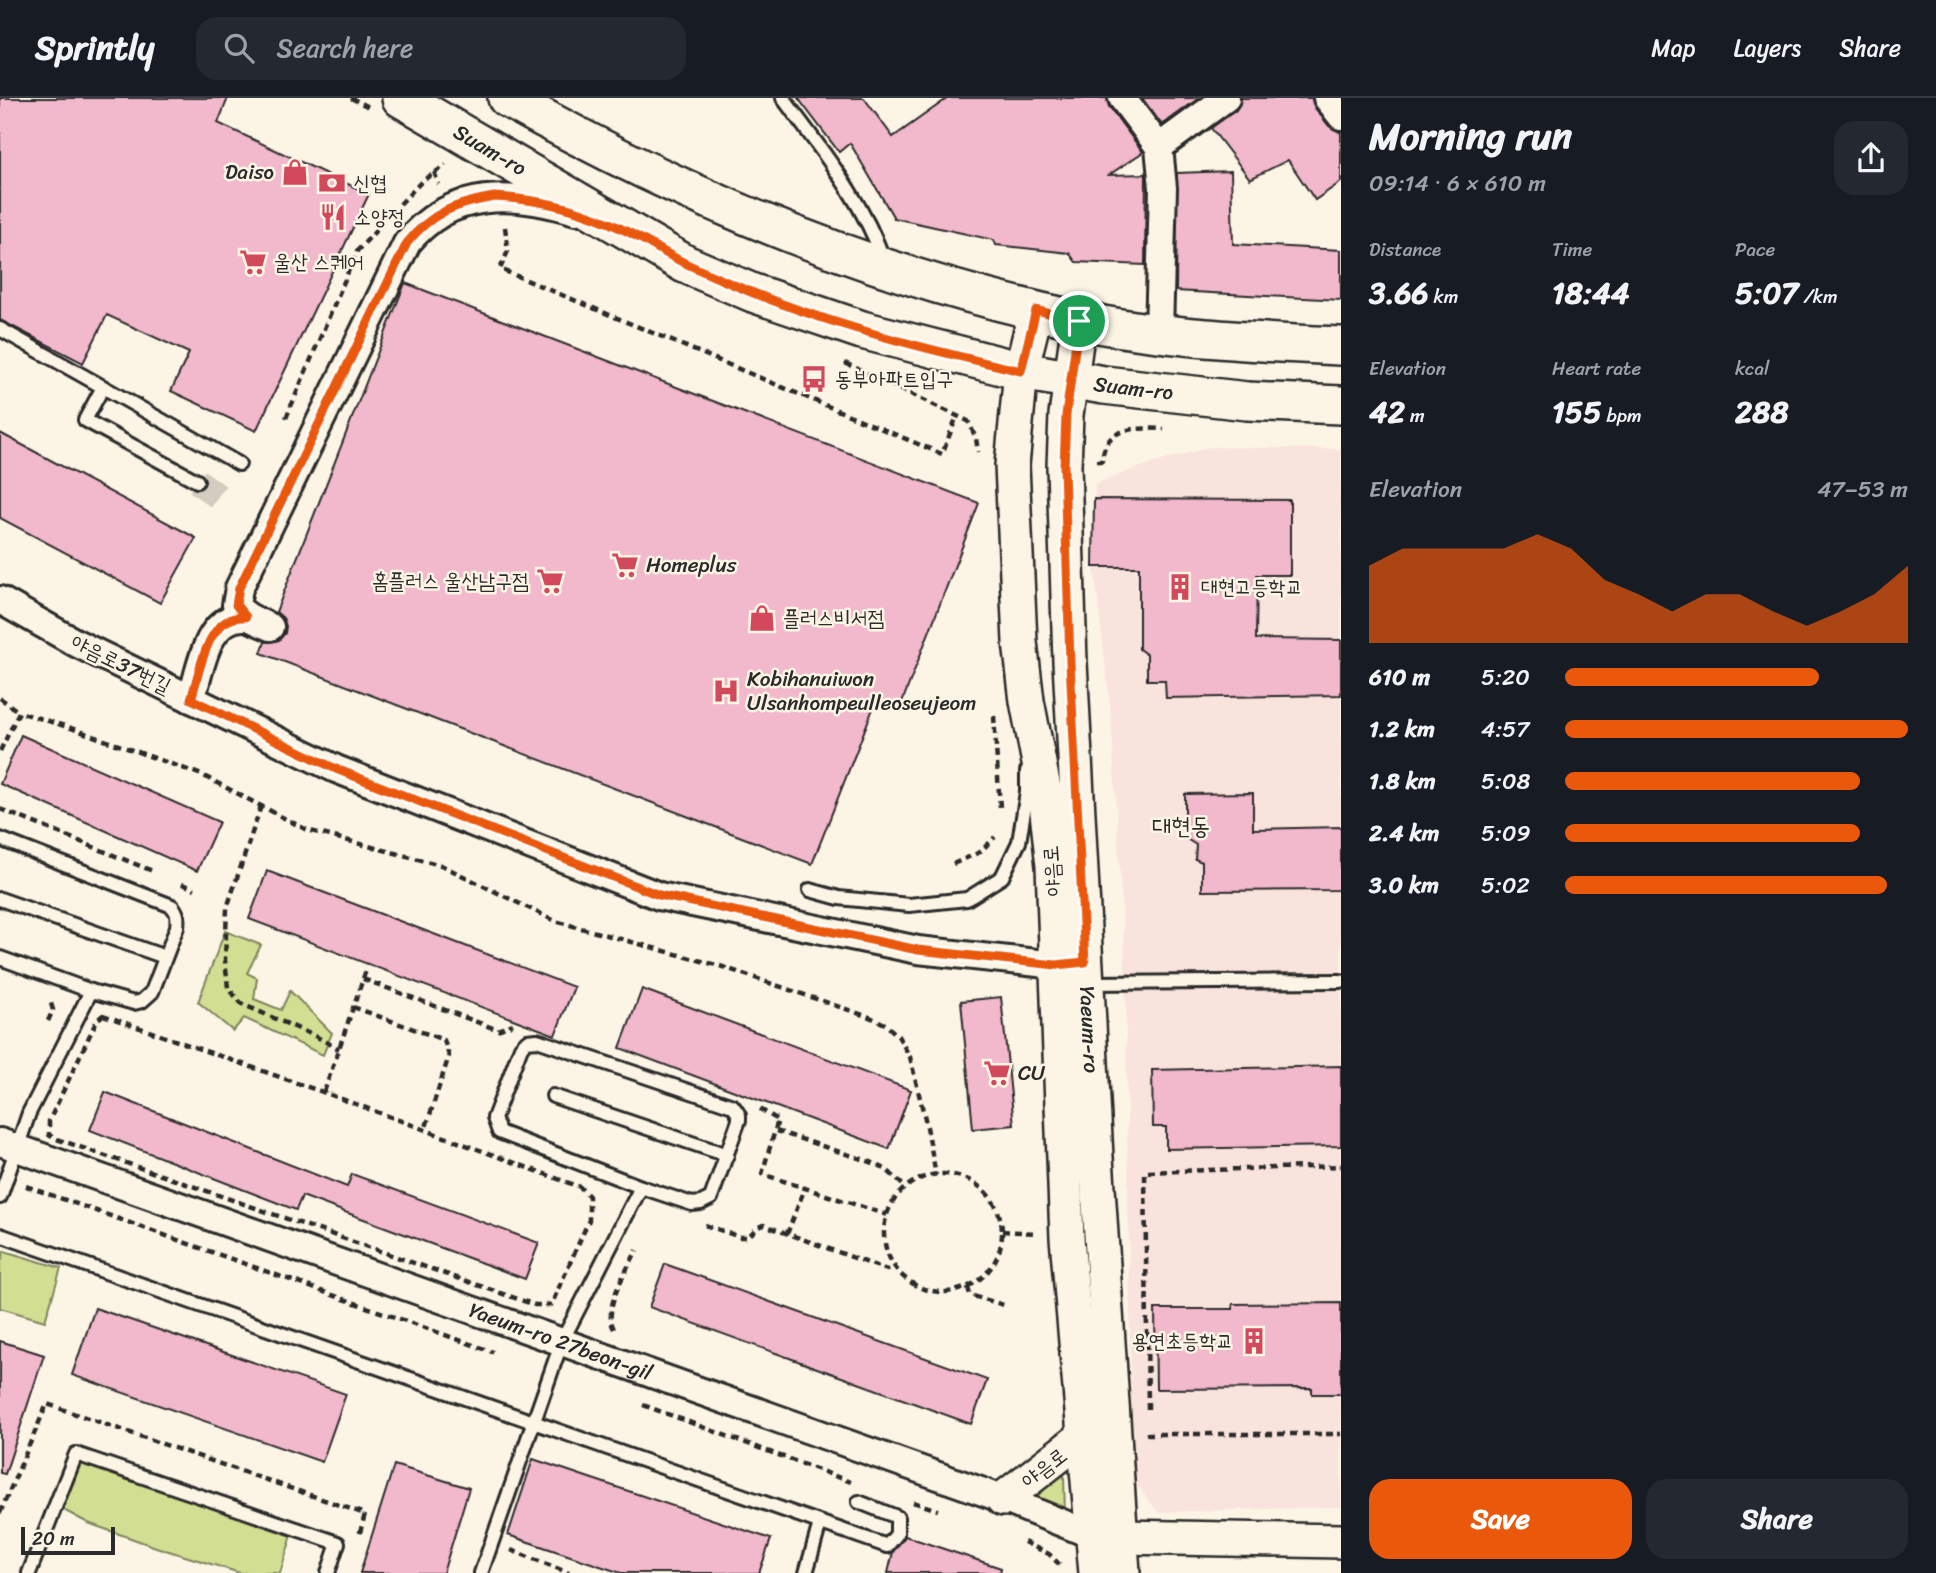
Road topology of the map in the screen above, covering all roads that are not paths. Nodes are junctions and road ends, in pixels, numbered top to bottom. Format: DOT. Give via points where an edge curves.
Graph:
graph roads {
  1 [pos="508,98"];
  2 [pos="783,98"];
  3 [pos="1122,98"];
  4 [pos="1226,98"];
  5 [pos="1328,98"];
  6 [pos="387,104"];
  7 [pos="1341,116"];
  8 [pos="1159,148"];
  9 [pos="621,228"];
  10 [pos="886,267"];
  11 [pos="1036,310"];
  12 [pos="1079,321"];
  13 [pos="0,329"];
  14 [pos="1159,332"];
  15 [pos="1341,346"];
  16 [pos="1021,371"];
  17 [pos="1070,380"];
  18 [pos="103,387"];
  19 [pos="1341,405"];
  20 [pos="240,464"];
  21 [pos="197,481"];
  22 [pos="0,600"];
  23 [pos="246,617"];
  24 [pos="271,627"];
  25 [pos="191,699"];
  26 [pos="1027,701"];
  27 [pos="0,839"];
  28 [pos="810,890"];
  29 [pos="0,899"];
  30 [pos="166,957"];
  31 [pos="0,958"];
  32 [pos="1076,970"];
  33 [pos="1341,981"];
  34 [pos="91,991"];
  35 [pos="553,1096"];
  36 [pos="9,1145"];
  37 [pos="727,1155"];
  38 [pos="641,1187"];
  39 [pos="0,1198"];
  40 [pos="0,1235"];
  41 [pos="562,1341"];
  42 [pos="534,1422"];
  43 [pos="1084,1436"];
  44 [pos="1003,1499"];
  45 [pos="859,1502"];
  46 [pos="820,1522"];
  47 [pos="1107,1536"];
  48 [pos="1341,1541"];
  49 [pos="29,1573"];
  50 [pos="328,1573"];
  51 [pos="481,1573"];
  52 [pos="806,1573"];
  53 [pos="1096,1573"];
  54 [pos="1123,1573"];
  1 -- 10 [label="main road" via="622,161 795,235"];
  2 -- 10 [label="lane" via="848,186"];
  3 -- 8 [label="street"];
  4 -- 8 [label="street"];
  5 -- 7 [label="street"];
  6 -- 9 [label="main road, Suam-ro" via="542,180"];
  8 -- 14 [label="street" via="1163,188"];
  9 -- 16 [label="main road, Suam-ro" via="685,264 752,293 862,330"];
  9 -- 23 [label="street" via="553,204 494,197 450,208 420,226 407,243 239,588 236,605"];
  10 -- 11 [label="main road"];
  11 -- 12 [label="main road"];
  11 -- 16 [label="street, 야음로"];
  12 -- 14 [label="main road"];
  12 -- 17 [label="street, Yaeum-ro"];
  13 -- 18 [label="lane"];
  14 -- 15 [label="main road"];
  16 -- 17 [label="main road, Suam-ro"];
  16 -- 26 [label="street, 야음로" via="1012,465"];
  17 -- 19 [label="main road, Suam-ro" via="1247,401"];
  17 -- 32 [label="street, Yaeum-ro" via="1064,460"];
  18 -- 20 [label="lane"];
  18 -- 21 [label="lane" via="85,420"];
  22 -- 25 [label="street, 야음로37번길"];
  23 -- 24 [label="street"];
  23 -- 25 [label="street" via="230,619 216,630"];
  25 -- 32 [label="street, 야음로37번길" via="336,769 659,895 918,950"];
  26 -- 28 [label="lane" via="1027,792 1019,842 1002,877 967,899 909,905 839,898"];
  26 -- 32 [label="street, 야음로" via="1053,866"];
  27 -- 30 [label="lane" via="172,906 177,911 177,927"];
  29 -- 30 [label="lane"];
  30 -- 34 [label="lane" via="152,992 142,1001 134,1003"];
  31 -- 34 [label="lane"];
  32 -- 33 [label="lane"];
  32 -- 43 [label="street, 야음로" via="1067,1238"];
  32 -- 47 [label="street, Yaeum-ro"];
  34 -- 36 [label="lane"];
  35 -- 37 [label="lane"];
  36 -- 39 [label="lane"];
  36 -- 41 [label="street, Yaeum-ro 27beon-gil"];
  37 -- 38 [label="lane" via="707,1201 692,1203"];
  37 -- 38 [label="lane" via="739,1120 733,1106 537,1040 524,1044 494,1118 499,1132"];
  38 -- 41 [label="lane"];
  40 -- 42 [label="lane"];
  41 -- 42 [label="lane"];
  41 -- 44 [label="street, Yaeum-ro 27beon-gil"];
  42 -- 46 [label="lane"];
  42 -- 51 [label="lane"];
  43 -- 44 [label="street, 야음로"];
  43 -- 47 [label="street, 야음로"];
  44 -- 47 [label="street, Yaeum-ro 27beon-gil"];
  45 -- 46 [label="lane" via="897,1517 897,1534 887,1546"];
  46 -- 52 [label="lane"];
  47 -- 48 [label="street"];
  47 -- 53 [label="street" via="1095,1546"];
  47 -- 54 [label="street, Yaeum-ro"];
  49 -- 50 [label="lane" via="76,1454 338,1543"];
}
